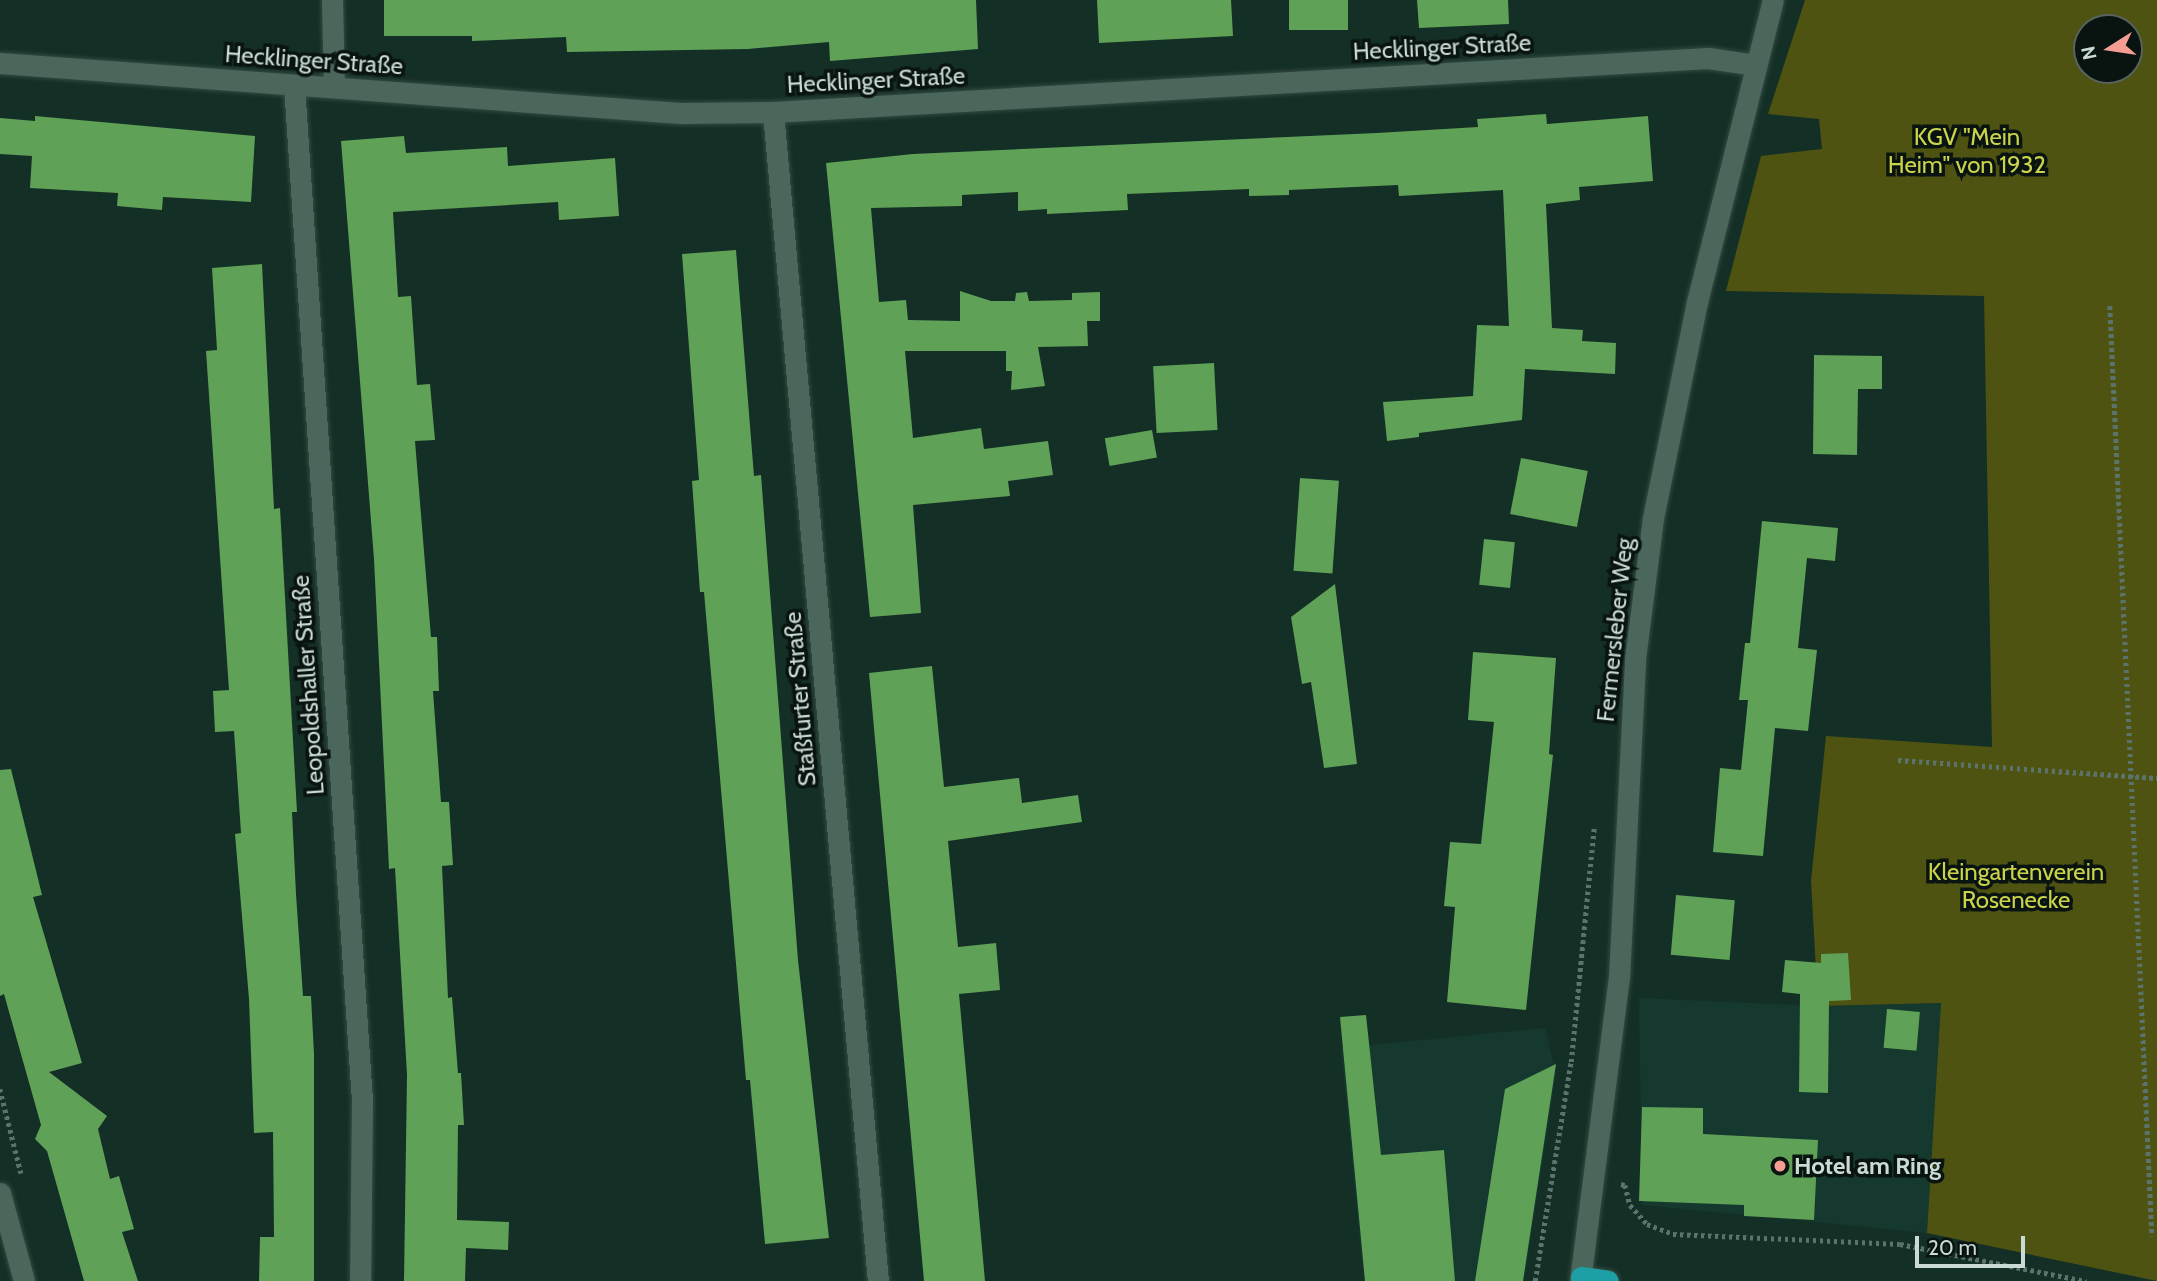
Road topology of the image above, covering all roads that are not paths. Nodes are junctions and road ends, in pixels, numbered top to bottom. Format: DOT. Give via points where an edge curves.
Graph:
graph roads {
  1 [pos="332,0"];
  2 [pos="1773,0"];
  3 [pos="0,63"];
  4 [pos="1756,65"];
  5 [pos="294,85"];
  6 [pos="334,87"];
  7 [pos="773,112"];
  8 [pos="0,1193"];
  9 [pos="1580,1279"];
  10 [pos="24,1281"];
  11 [pos="360,1281"];
  12 [pos="878,1281"];
  13 [pos="1608,1281"];
  1 -- 6 [label="street"];
  2 -- 4 [label="street, Fermersleber Weg"];
  3 -- 5 [label="street, Hecklinger Straße"];
  4 -- 7 [label="street, Hecklinger Straße" via="1708,58"];
  4 -- 9 [label="street, Fermersleber Weg" via="1689,337 1653,518 1635,659 1619,978"];
  5 -- 6 [label="street, Hecklinger Straße"];
  5 -- 11 [label="street, Leopoldshaller Straße" via="362,1100"];
  6 -- 7 [label="street, Hecklinger Straße" via="632,111"];
  7 -- 12 [label="street, Staßfurter Straße"];
  8 -- 10 [label="street"];
  9 -- 13 [label="highway"];
}
